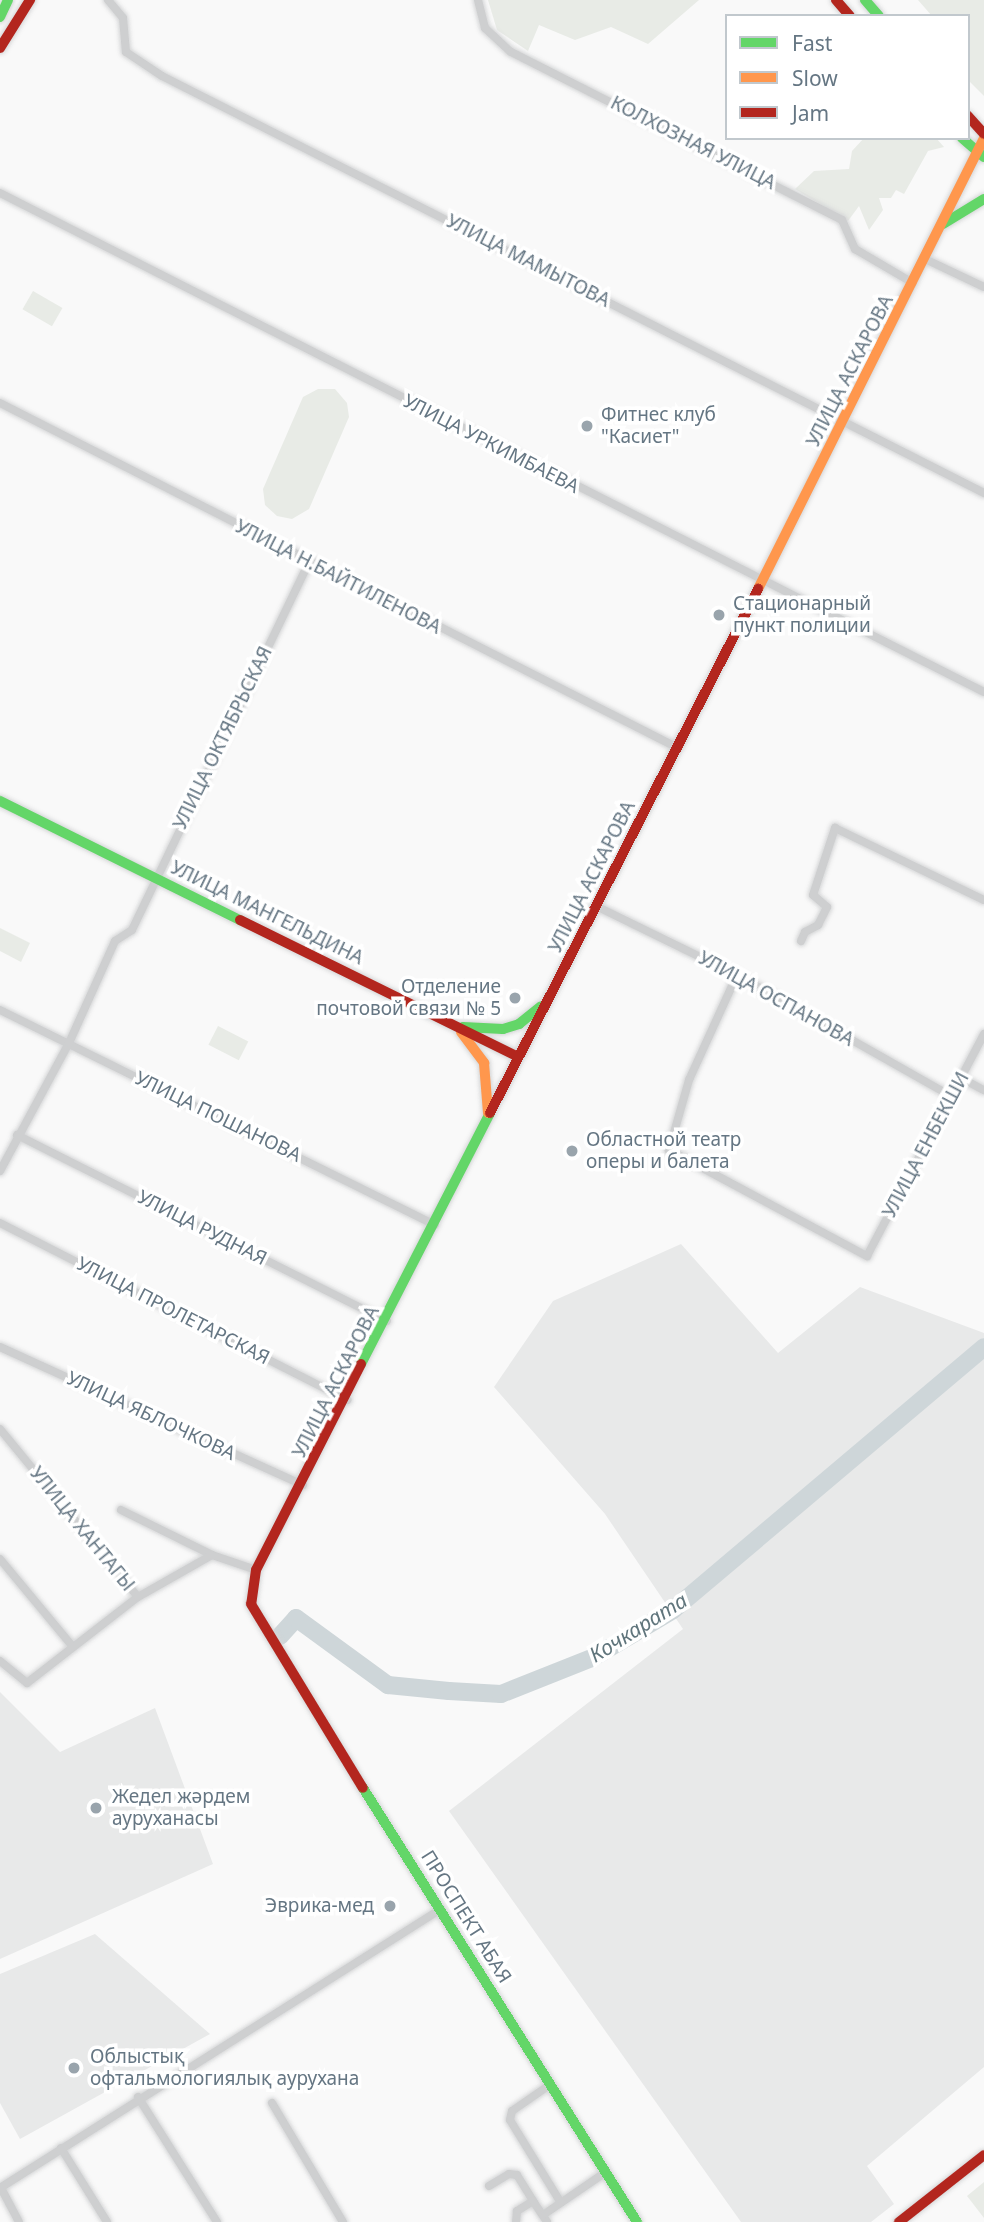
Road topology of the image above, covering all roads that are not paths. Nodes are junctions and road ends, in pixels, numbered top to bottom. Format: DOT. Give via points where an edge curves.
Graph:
graph roads {
  1 [pos="30,0"];
  2 [pos="108,0"];
  3 [pos="478,0"];
  4 [pos="836,0"];
  5 [pos="865,0"];
  6 [pos="8,2"];
  7 [pos="22,11"];
  8 [pos="848,14"];
  9 [pos="877,14"];
  10 [pos="0,17"];
  11 [pos="0,48"];
  12 [pos="970,118"];
  13 [pos="984,136"];
  14 [pos="964,140"];
  15 [pos="980,155"];
  16 [pos="0,193"];
  17 [pos="984,199"];
  18 [pos="943,224"];
  19 [pos="925,259"];
  20 [pos="913,283"];
  21 [pos="984,287"];
  22 [pos="0,403"];
  23 [pos="844,421"];
  24 [pos="984,493"];
  25 [pos="309,562"];
  26 [pos="763,581"];
  27 [pos="984,692"];
  28 [pos="678,748"];
  29 [pos="0,801"];
  30 [pos="157,879"];
  31 [pos="984,900"];
  32 [pos="598,907"];
  33 [pos="801,941"];
  34 [pos="737,975"];
  35 [pos="548,1000"];
  36 [pos="0,1010"];
  37 [pos="457,1027"];
  38 [pos="984,1034"];
  39 [pos="69,1043"];
  40 [pos="518,1058"];
  41 [pos="961,1078"];
  42 [pos="984,1090"];
  43 [pos="951,1096"];
  44 [pos="488,1119"];
  45 [pos="17,1135"];
  46 [pos="0,1171"];
  47 [pos="0,1223"];
  48 [pos="435,1225"];
  49 [pos="387,1321"];
  50 [pos="0,1347"];
  51 [pos="347,1399"];
  52 [pos="0,1429"];
  53 [pos="303,1485"];
  54 [pos="121,1510"];
  55 [pos="212,1555"];
  56 [pos="0,1559"];
  57 [pos="256,1570"];
  58 [pos="138,1597"];
  59 [pos="264,1632"];
  60 [pos="73,1647"];
  61 [pos="0,1661"];
  62 [pos="441,1909"];
  63 [pos="551,2084"];
  64 [pos="138,2097"];
  65 [pos="272,2103"];
  66 [pos="61,2148"];
  67 [pos="984,2155"];
  68 [pos="606,2172"];
  69 [pos="489,2186"];
  70 [pos="0,2188"];
  71 [pos="533,2201"];
  72 [pos="561,2203"];
  73 [pos="545,2219"];
  74 [pos="19,2222"];
  75 [pos="107,2222"];
  76 [pos="217,2222"];
  77 [pos="343,2222"];
  78 [pos="516,2222"];
  79 [pos="637,2222"];
  80 [pos="899,2222"];
  1 -- 7 [label="main road"];
  2 -- 23 [label="street, УЛИЦА МАМЫТОВА" via="123,18 126,52 162,76"];
  3 -- 20 [label="street, КОЛХОЗНАЯ УЛИЦА" via="485,28 511,52 842,219 855,249"];
  4 -- 8 [label="main road"];
  5 -- 9 [label="main road"];
  6 -- 7 [label="main road"];
  6 -- 10 [label="main road"];
  7 -- 11 [label="main road"];
  12 -- 13 [label="main road"];
  13 -- 15 [label="main road, УЛИЦА АСКАРОВА"];
  14 -- 15 [label="main road"];
  15 -- 18 [label="main road, УЛИЦА АСКАРОВА"];
  16 -- 26 [label="street, УЛИЦА УРКИМБАЕВА"];
  17 -- 18 [label="main road"];
  18 -- 19 [label="main road, УЛИЦА АСКАРОВА"];
  19 -- 20 [label="main road, УЛИЦА АСКАРОВА"];
  19 -- 21 [label="street"];
  20 -- 23 [label="main road, УЛИЦА АСКАРОВА"];
  22 -- 25 [label="street, УЛИЦА Н.БАЙТИЛЕНОВА"];
  23 -- 24 [label="street, УЛИЦА МАМЫТОВА"];
  23 -- 26 [label="main road, УЛИЦА АСКАРОВА"];
  25 -- 28 [label="street, УЛИЦА Н.БАЙТИЛЕНОВА"];
  25 -- 30 [label="street, УЛИЦА ОКТЯБРЬСКАЯ"];
  26 -- 27 [label="street, УЛИЦА УРКИМБАЕВА"];
  26 -- 28 [label="main road, УЛИЦА АСКАРОВА"];
  28 -- 32 [label="main road, УЛИЦА АСКАРОВА"];
  29 -- 30 [label="main road, УЛИЦА МАНГЕЛЬДИНА"];
  30 -- 37 [label="main road, УЛИЦА МАНГЕЛЬДИНА"];
  30 -- 39 [label="street, УЛИЦА ОКТЯБРЬСКАЯ" via="132,930 116,941"];
  31 -- 33 [label="street" via="835,828 813,895 827,907 818,925 805,932"];
  32 -- 34 [label="street, УЛИЦА ОСПАНОВА"];
  32 -- 35 [label="main road, УЛИЦА АСКАРОВА"];
  34 -- 43 [label="street, УЛИЦА ОСПАНОВА"];
  34 -- 43 [label="street, УЛИЦА ЕНБЕКШИ" via="689,1080 669,1150 867,1256"];
  35 -- 37 [label="main road" via="519,1024 503,1029"];
  35 -- 40 [label="main road, УЛИЦА АСКАРОВА"];
  36 -- 39 [label="street, УЛИЦА ПОШАНОВА"];
  37 -- 40 [label="main road, УЛИЦА МАНГЕЛЬДИНА"];
  37 -- 44 [label="main road" via="484,1063"];
  38 -- 41 [label="street, УЛИЦА ЕНБЕКШИ"];
  39 -- 45 [label="street, УЛИЦА ОКТЯБРЬСКАЯ"];
  39 -- 48 [label="street, УЛИЦА ПОШАНОВА"];
  40 -- 44 [label="main road, УЛИЦА АСКАРОВА"];
  41 -- 42 [label="street"];
  41 -- 43 [label="street, УЛИЦА ЕНБЕКШИ"];
  44 -- 48 [label="main road, УЛИЦА АСКАРОВА"];
  45 -- 46 [label="street, УЛИЦА ОКТЯБРЬСКАЯ"];
  45 -- 49 [label="street, УЛИЦА РУДНАЯ"];
  47 -- 51 [label="street, УЛИЦА ПРОЛЕТАРСКАЯ"];
  48 -- 49 [label="main road, УЛИЦА АСКАРОВА"];
  49 -- 51 [label="main road, УЛИЦА АСКАРОВА"];
  50 -- 53 [label="street, УЛИЦА ЯБЛОЧКОВА"];
  51 -- 53 [label="main road, УЛИЦА АСКАРОВА"];
  52 -- 58 [label="street, УЛИЦА ХАНТАГЫ"];
  53 -- 57 [label="main road, УЛИЦА АСКАРОВА"];
  54 -- 55 [label="street"];
  55 -- 57 [label="street"];
  55 -- 58 [label="street"];
  56 -- 60 [label="street"];
  57 -- 59 [label="main road, УЛИЦА АСКАРОВА" via="251,1604"];
  58 -- 60 [label="street"];
  59 -- 62 [label="main road, ПРОСПЕКТ АБАЯ"];
  60 -- 61 [label="street" via="27,1683"];
  62 -- 63 [label="main road, ПРОСПЕКТ АБАЯ"];
  62 -- 64 [label="street"];
  63 -- 68 [label="main road, ПРОСПЕКТ АБАЯ"];
  63 -- 72 [label="street" via="512,2111 510,2120"];
  64 -- 66 [label="street"];
  64 -- 76 [label="street"];
  65 -- 77 [label="street"];
  66 -- 70 [label="street"];
  66 -- 75 [label="street"];
  67 -- 80 [label="main road"];
  68 -- 72 [label="street"];
  68 -- 79 [label="main road, ПРОСПЕКТ АБАЯ"];
  69 -- 71 [label="street" via="513,2173"];
  70 -- 74 [label="street"];
  71 -- 73 [label="street"];
  71 -- 78 [label="street" via="517,2211"];
  72 -- 73 [label="street"];
}
